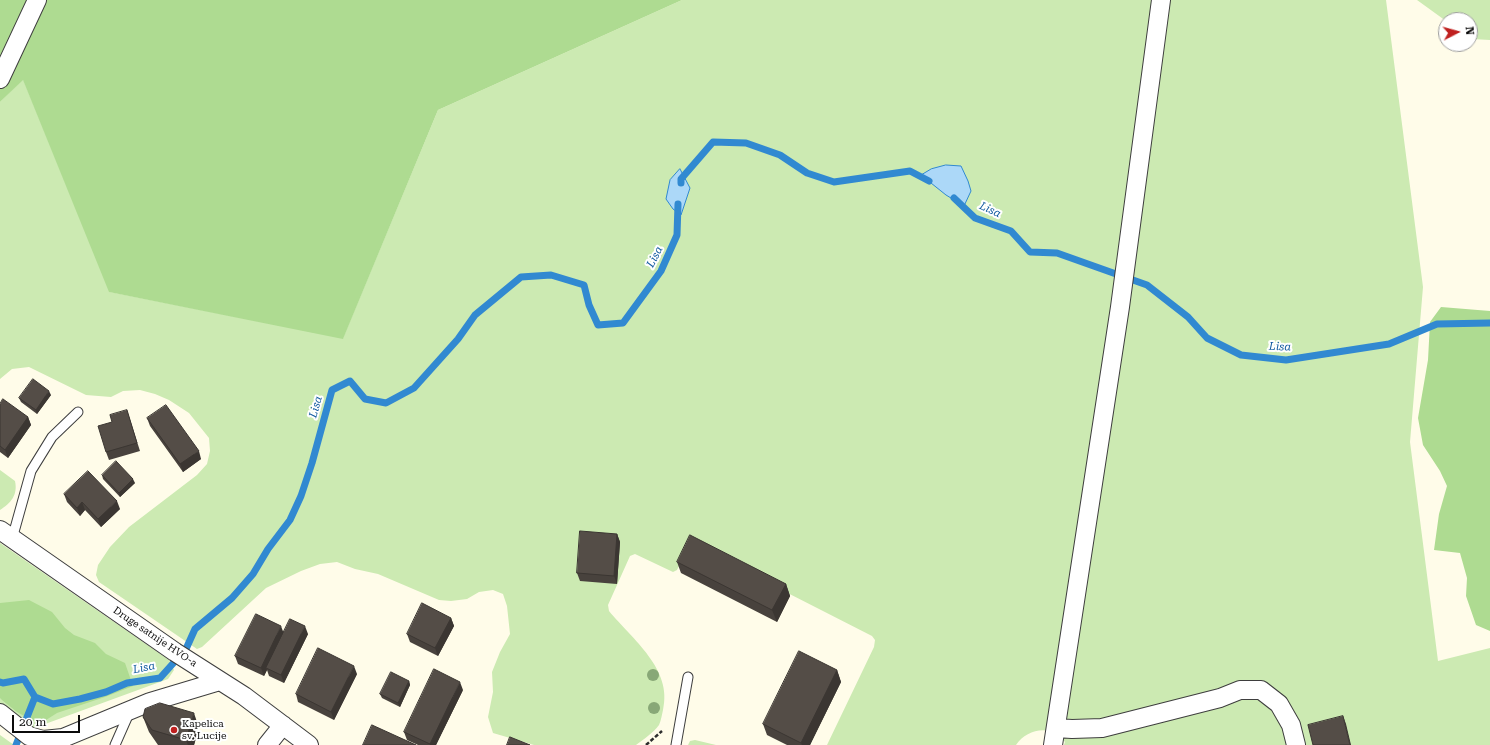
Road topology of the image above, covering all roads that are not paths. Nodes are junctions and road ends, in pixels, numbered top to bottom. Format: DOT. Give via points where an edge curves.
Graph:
graph roads {
  1 [pos="37,0"];
  2 [pos="1161,0"];
  3 [pos="0,80"];
  4 [pos="78,412"];
  5 [pos="6,534"];
  6 [pos="688,677"];
  7 [pos="220,681"];
  8 [pos="130,711"];
  9 [pos="0,713"];
  10 [pos="283,725"];
  11 [pos="1055,736"];
  12 [pos="115,745"];
  13 [pos="267,745"];
  14 [pos="310,745"];
  15 [pos="676,745"];
  16 [pos="1296,745"];
  1 -- 3 [label="street"];
  2 -- 11 [label="street" via="1120,307"];
  4 -- 5 [label="lane" via="52,438 31,471"];
  5 -- 7 [label="street, Druge satnije HVO-a"];
  6 -- 15 [label="lane"];
  7 -- 8 [label="street" via="150,702"];
  7 -- 10 [label="street, Druge satnije HVO-a"];
  8 -- 9 [label="street" via="63,738 43,740 28,736"];
  8 -- 12 [label="lane"];
  10 -- 13 [label="street"];
  10 -- 14 [label="street, Druge satnije HVO-a"];
  11 -- 16 [label="street" via="1072,729 1102,728 1240,690 1261,690 1279,704 1291,724"];
}
